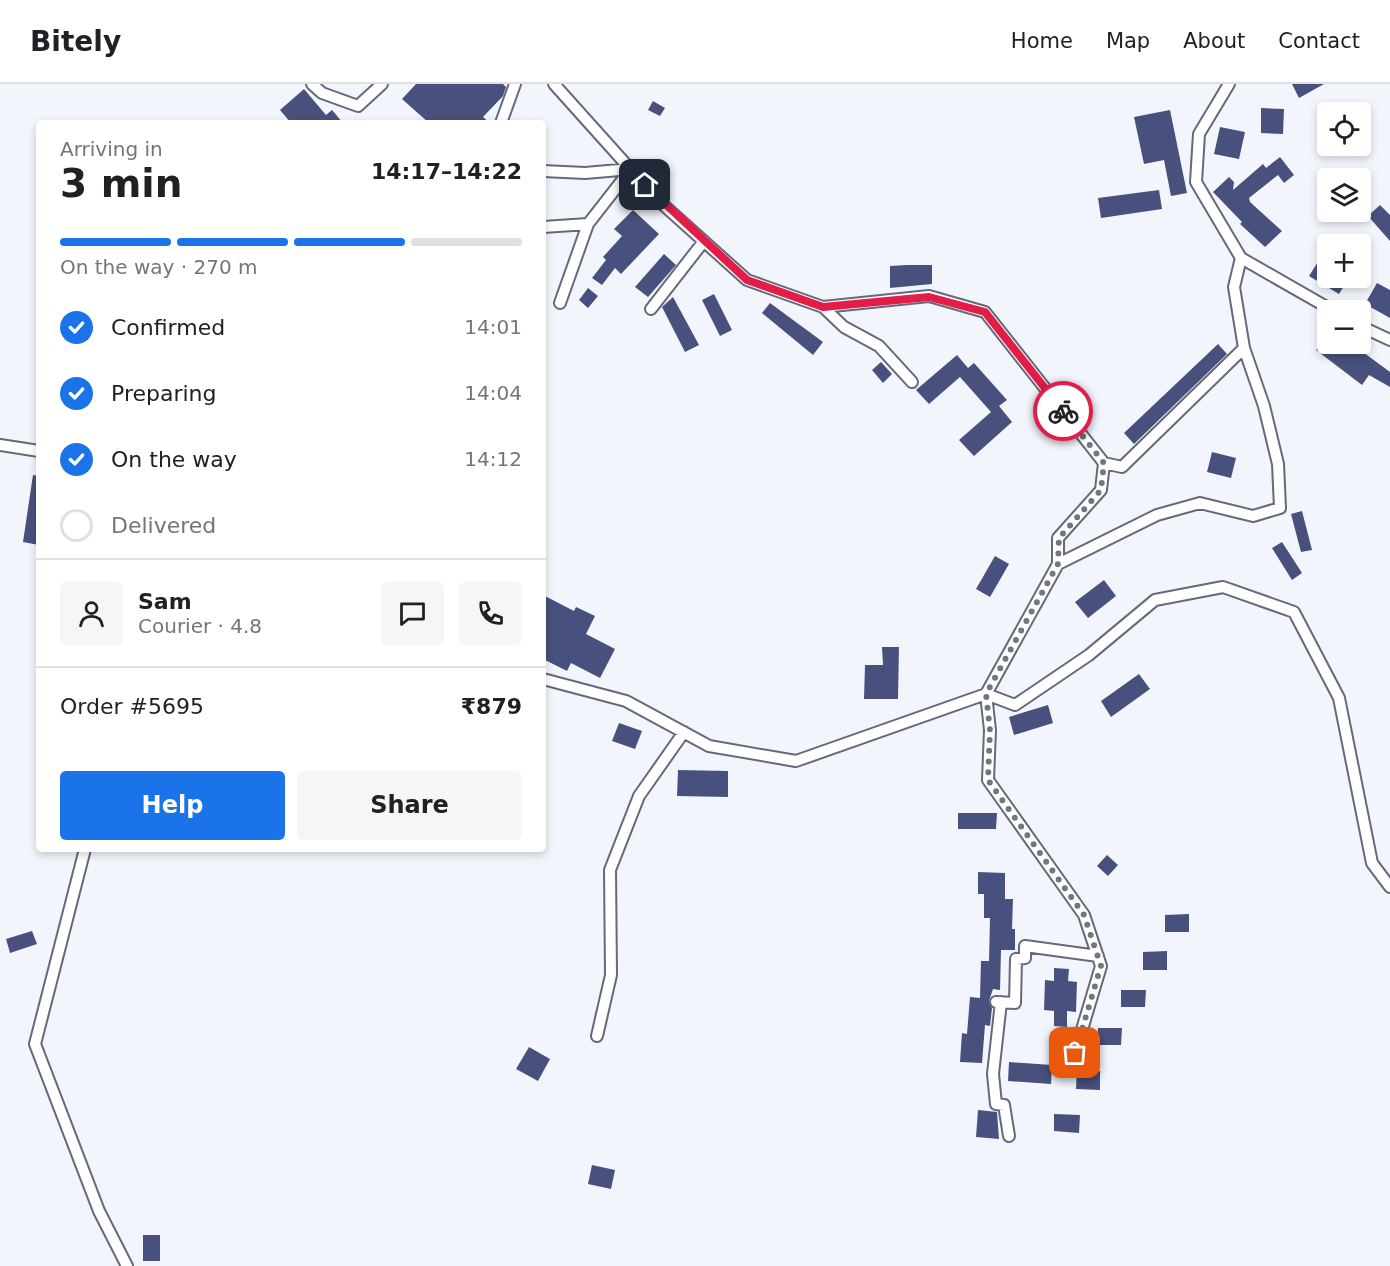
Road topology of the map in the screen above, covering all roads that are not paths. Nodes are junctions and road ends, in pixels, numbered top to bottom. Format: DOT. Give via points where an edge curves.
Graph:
graph roads {
  1 [pos="312,84"];
  2 [pos="382,84"];
  3 [pos="515,84"];
  4 [pos="554,84"];
  5 [pos="1228,84"];
  6 [pos="502,120"];
  7 [pos="631,169"];
  8 [pos="546,171"];
  9 [pos="588,224"];
  10 [pos="546,227"];
  11 [pos="704,242"];
  12 [pos="1241,258"];
  13 [pos="1317,301"];
  14 [pos="560,303"];
  15 [pos="823,307"];
  16 [pos="651,309"];
  17 [pos="1371,331"];
  18 [pos="1390,340"];
  19 [pos="1244,348"];
  20 [pos="912,382"];
  21 [pos="0,445"];
  22 [pos="36,451"];
  23 [pos="1104,463"];
  24 [pos="1058,564"];
  25 [pos="546,680"];
  26 [pos="986,694"];
  27 [pos="684,732"];
  28 [pos="84,852"];
  29 [pos="1390,887"];
  30 [pos="1098,956"];
  31 [pos="597,1036"];
  32 [pos="1075,1053"];
  33 [pos="1009,1136"];
  34 [pos="127,1266"];
  1 -- 2 [label="street" via="322,93 358,106"];
  3 -- 6 [label="street"];
  4 -- 7 [label="street"];
  5 -- 12 [label="street" via="1199,134 1196,182"];
  7 -- 8 [label="street"];
  7 -- 9 [label="street"];
  7 -- 11 [label="street"];
  9 -- 10 [label="street"];
  9 -- 14 [label="street"];
  11 -- 15 [label="street" via="747,280"];
  11 -- 16 [label="street"];
  12 -- 13 [label="street"];
  12 -- 19 [label="street" via="1233,287"];
  15 -- 20 [label="street" via="844,327 879,346"];
  15 -- 23 [label="street" via="929,297 985,312"];
  17 -- 18 [label="street"];
  19 -- 23 [label="street" via="1122,467"];
  19 -- 24 [label="street" via="1278,464 1280,508 1253,516 1200,503 1157,515"];
  21 -- 22 [label="street"];
  23 -- 24 [label="street" via="1101,490 1059,538"];
  24 -- 26 [label="street"];
  25 -- 27 [label="street" via="626,700"];
  26 -- 27 [label="street" via="796,761 709,746"];
  26 -- 29 [label="street" via="1015,705 1089,655 1155,600 1222,587 1294,612 1339,698 1372,864"];
  26 -- 30 [label="street" via="990,730 988,780 1084,915"];
  27 -- 31 [label="street" via="639,795 610,870 611,975"];
  28 -- 34 [label="street" via="35,1044 99,1210"];
  30 -- 32 [label="street" via="1101,966"];
  30 -- 33 [label="street" via="1025,946 1025,958 1016,959 1015,1003 998,1002 993,1074 996,1104 1004,1105"];
}
